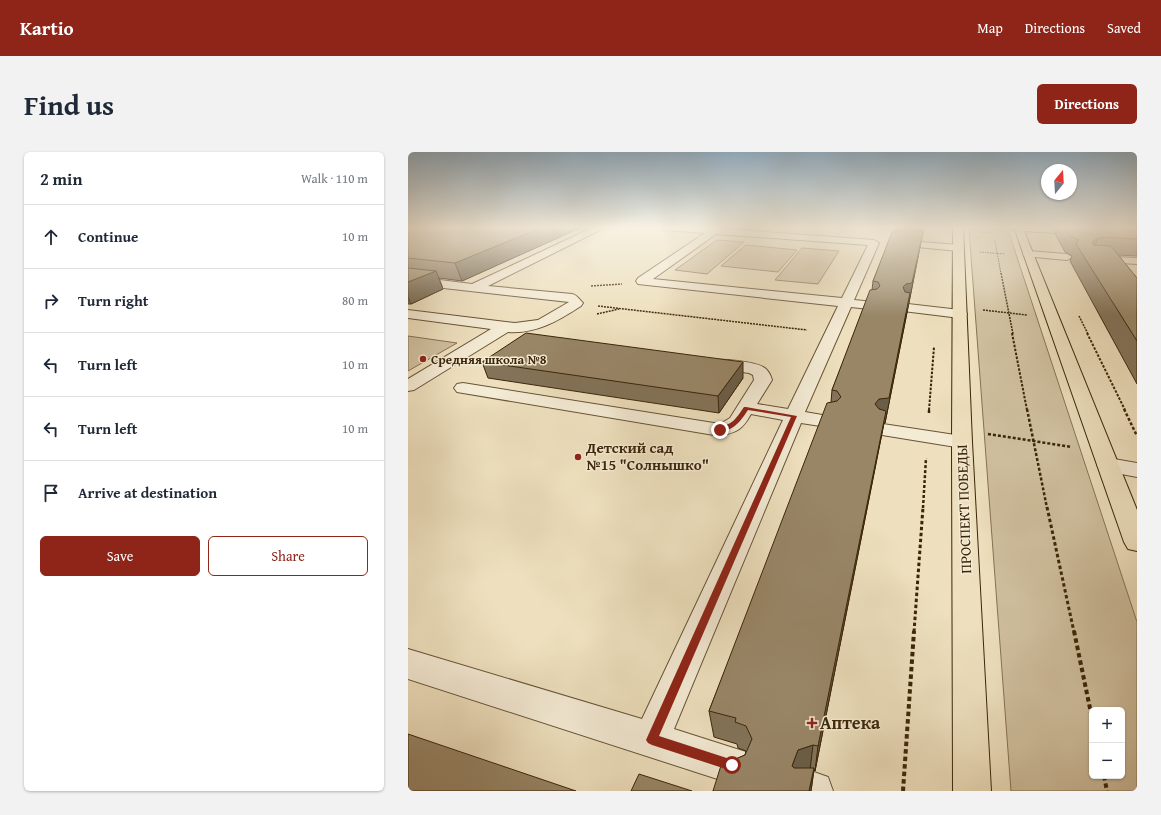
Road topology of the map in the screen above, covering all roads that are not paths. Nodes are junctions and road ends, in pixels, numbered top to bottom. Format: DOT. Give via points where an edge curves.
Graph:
graph roads {
  1 [pos="539,257"];
  2 [pos="677,257"];
  3 [pos="871,257"];
  4 [pos="959,257"];
  5 [pos="1029,257"];
  6 [pos="1063,257"];
  7 [pos="1067,257"];
  8 [pos="1092,259"];
  9 [pos="1122,261"];
  10 [pos="1137,261"];
  11 [pos="1132,273"];
  12 [pos="408,280"];
  13 [pos="474,288"];
  14 [pos="846,302"];
  15 [pos="869,304"];
  16 [pos="908,308"];
  17 [pos="960,311"];
  18 [pos="408,314"];
  19 [pos="505,327"];
  20 [pos="698,362"];
  21 [pos="408,386"];
  22 [pos="463,388"];
  23 [pos="746,408"];
  24 [pos="794,416"];
  25 [pos="827,421"];
  26 [pos="883,430"];
  27 [pos="962,436"];
  28 [pos="1105,458"];
  29 [pos="1137,470"];
  30 [pos="1137,542"];
  31 [pos="408,664"];
  32 [pos="652,740"];
  33 [pos="732,765"];
  34 [pos="972,791"];
  1 -- 13 [label="lane"];
  2 -- 14 [label="lane" via="642,281"];
  3 -- 14 [label="lane"];
  4 -- 17 [label="main road, ПРОСПЕКТ ПОБЕДЫ"];
  5 -- 28 [label="main road"];
  6 -- 7 [label="lane"];
  8 -- 9 [label="lane"];
  9 -- 10 [label="lane"];
  9 -- 11 [label="lane"];
  12 -- 13 [label="lane"];
  13 -- 19 [label="lane" via="574,301 545,322 522,328"];
  14 -- 15 [label="lane"];
  14 -- 24 [label="lane"];
  16 -- 17 [label="lane"];
  17 -- 27 [label="main road, ПРОСПЕКТ ПОБЕДЫ"];
  18 -- 19 [label="lane"];
  19 -- 21 [label="lane"];
  20 -- 23 [label="lane" via="759,371 763,380"];
  22 -- 23 [label="lane" via="720,430 737,422"];
  23 -- 24 [label="lane"];
  24 -- 25 [label="lane"];
  24 -- 32 [label="lane"];
  26 -- 27 [label="lane" via="928,437"];
  27 -- 34 [label="main road, ПРОСПЕКТ ПОБЕДЫ"];
  28 -- 29 [label="lane"];
  28 -- 30 [label="main road"];
  31 -- 32 [label="lane"];
  32 -- 33 [label="lane"];
}
